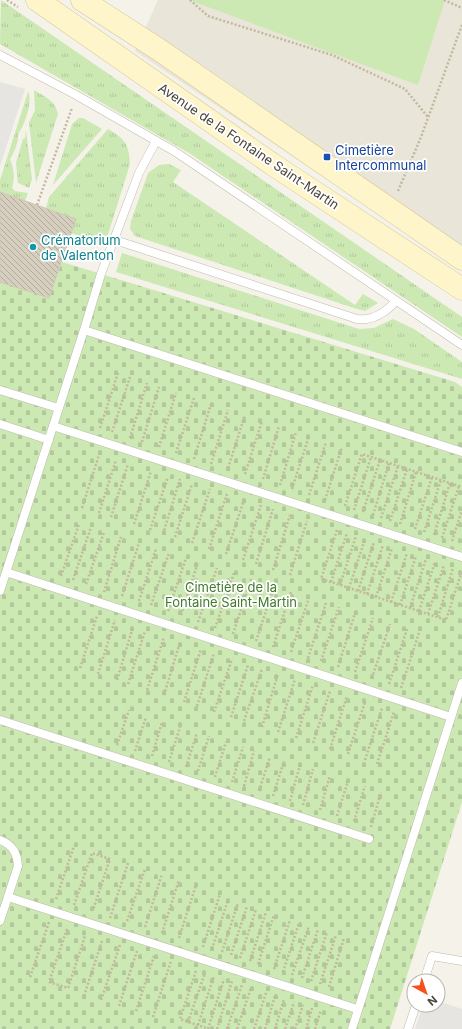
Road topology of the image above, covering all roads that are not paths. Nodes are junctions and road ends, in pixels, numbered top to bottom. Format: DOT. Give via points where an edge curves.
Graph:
graph roads {
  1 [pos="37,0"];
  2 [pos="82,0"];
  3 [pos="0,55"];
  4 [pos="156,141"];
  5 [pos="390,210"];
  6 [pos="375,231"];
  7 [pos="115,240"];
  8 [pos="462,259"];
  9 [pos="461,287"];
  10 [pos="396,301"];
  11 [pos="84,330"];
  12 [pos="462,345"];
  13 [pos="0,390"];
  14 [pos="58,408"];
  15 [pos="0,424"];
  16 [pos="53,426"];
  17 [pos="49,440"];
  18 [pos="462,452"];
  19 [pos="460,556"];
  20 [pos="6,572"];
  21 [pos="0,591"];
  22 [pos="462,683"];
  23 [pos="451,716"];
  24 [pos="0,720"];
  25 [pos="368,839"];
  26 [pos="0,840"];
  27 [pos="8,897"];
  28 [pos="0,921"];
  29 [pos="462,961"];
  30 [pos="427,973"];
  31 [pos="357,1009"];
  32 [pos="413,1013"];
  33 [pos="352,1029"];
  34 [pos="408,1029"];
  1 -- 6 [label="main road, Avenue de la Fontaine Saint-Martin" via="272,164"];
  2 -- 5 [label="main road, Avenue de la Fontaine Saint-Martin" via="158,49"];
  3 -- 4 [label="lane"];
  4 -- 7 [label="lane" via="139,173"];
  4 -- 10 [label="lane"];
  5 -- 6 [label="main road"];
  5 -- 8 [label="main road, Avenue de la Fontaine Saint-Martin"];
  6 -- 9 [label="main road, Avenue de la Fontaine Saint-Martin"];
  7 -- 10 [label="lane" via="357,319 373,317 390,308"];
  7 -- 11 [label="lane" via="101,274"];
  10 -- 12 [label="lane"];
  11 -- 14 [label="lane"];
  11 -- 18 [label="lane"];
  13 -- 14 [label="lane"];
  14 -- 16 [label="lane"];
  15 -- 17 [label="lane"];
  16 -- 17 [label="lane"];
  16 -- 19 [label="lane"];
  17 -- 20 [label="lane"];
  20 -- 21 [label="lane"];
  20 -- 23 [label="lane"];
  22 -- 23 [label="lane"];
  23 -- 31 [label="lane"];
  24 -- 25 [label="lane"];
  26 -- 27 [label="lane" via="12,847 17,859 16,873"];
  27 -- 28 [label="lane"];
  27 -- 31 [label="lane"];
  29 -- 30 [label="lane" via="432,956"];
  31 -- 33 [label="lane"];
  32 -- 34 [label="lane"];
}
